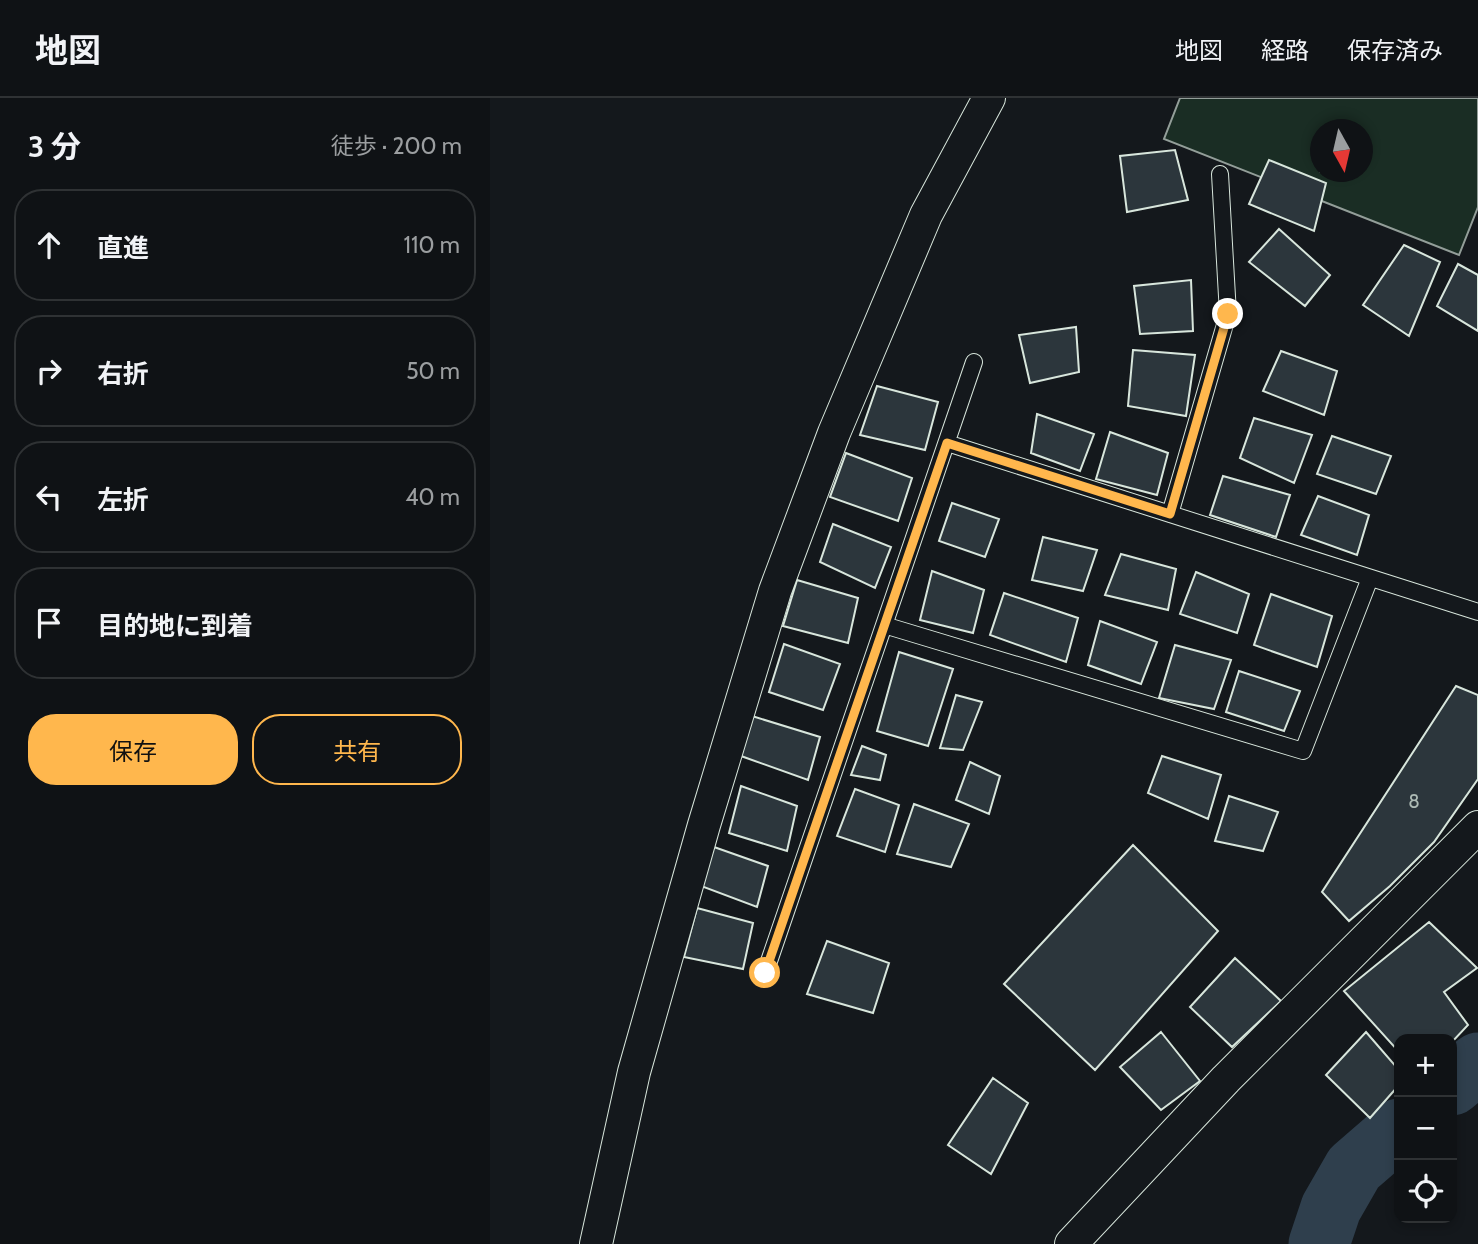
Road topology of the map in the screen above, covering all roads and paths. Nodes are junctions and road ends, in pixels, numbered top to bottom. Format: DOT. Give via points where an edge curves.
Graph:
graph roads {
  1 [pos="989,98"];
  2 [pos="1220,174"];
  3 [pos="974,362"];
  4 [pos="947,443"];
  5 [pos="1170,514"];
  6 [pos="1370,578"];
  7 [pos="1478,612"];
  8 [pos="884,625"];
  9 [pos="1478,827"];
  10 [pos="765,973"];
  11 [pos="596,1244"];
  12 [pos="1071,1244"];
  1 -- 11 [label="street" via="926,215 834,433 775,591 634,1072"];
  2 -- 5 [label="lane" via="1228,314"];
  3 -- 4 [label="lane"];
  4 -- 5 [label="lane"];
  4 -- 8 [label="lane"];
  5 -- 6 [label="lane"];
  6 -- 7 [label="lane"];
  6 -- 8 [label="lane" via="1303,751"];
  8 -- 10 [label="lane"];
  9 -- 12 [label="street" via="1226,1079"];
}
